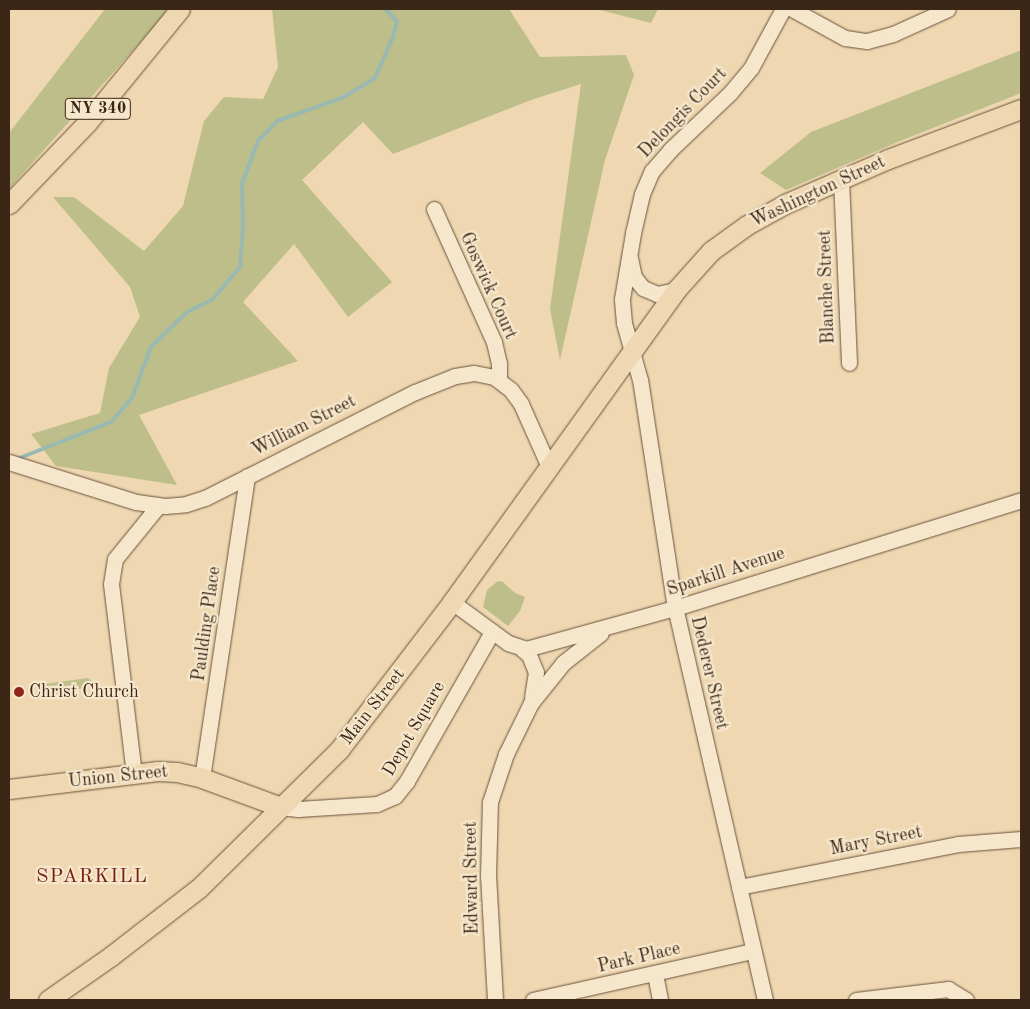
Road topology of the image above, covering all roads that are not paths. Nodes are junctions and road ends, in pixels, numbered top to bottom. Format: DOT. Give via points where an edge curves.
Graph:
graph roads {
  1 [pos="180,9"];
  2 [pos="783,9"];
  3 [pos="792,9"];
  4 [pos="948,9"];
  5 [pos="1021,109"];
  6 [pos="841,179"];
  7 [pos="9,204"];
  8 [pos="434,209"];
  9 [pos="628,252"];
  10 [pos="676,290"];
  11 [pos="632,352"];
  12 [pos="849,363"];
  13 [pos="499,380"];
  14 [pos="9,462"];
  15 [pos="549,467"];
  16 [pos="246,476"];
  17 [pos="1021,500"];
  18 [pos="158,506"];
  19 [pos="452,602"];
  20 [pos="675,608"];
  21 [pos="612,626"];
  22 [pos="492,632"];
  23 [pos="522,649"];
  24 [pos="531,703"];
  25 [pos="134,774"];
  26 [pos="202,778"];
  27 [pos="9,789"];
  28 [pos="281,807"];
  29 [pos="1021,840"];
  30 [pos="739,887"];
  31 [pos="752,951"];
  32 [pos="655,974"];
  33 [pos="964,999"];
  34 [pos="48,1000"];
  35 [pos="495,1000"];
  36 [pos="533,1000"];
  37 [pos="660,1000"];
  38 [pos="764,1000"];
  39 [pos="856,1000"];
  1 -- 7 [label="main road, NY 340" via="87,122"];
  2 -- 9 [label="street, Delongis Court" via="746,74 652,171 642,194"];
  3 -- 4 [label="street" via="845,38 867,41 893,34"];
  5 -- 6 [label="main road, Washington Street"];
  6 -- 10 [label="main road, Washington Street" via="747,224 711,251"];
  6 -- 12 [label="street, Blanche Street"];
  8 -- 13 [label="street, Goswick Court" via="494,342"];
  9 -- 10 [label="street, Delongis Court" via="634,277 643,288 657,294"];
  9 -- 11 [label="street, Delongis Court" via="622,299"];
  10 -- 11 [label="main road, Washington Street"];
  11 -- 15 [label="main road, Main Street"];
  11 -- 20 [label="street, Dederer Street" via="640,380"];
  13 -- 15 [label="street, William Street" via="521,404"];
  13 -- 16 [label="street, William Street" via="474,373 438,382"];
  14 -- 18 [label="street, William Street" via="125,499"];
  15 -- 19 [label="main road, Main Street"];
  16 -- 18 [label="street, William Street" via="191,503"];
  16 -- 26 [label="street, Paulding Place"];
  17 -- 20 [label="street, Sparkill Avenue"];
  18 -- 25 [label="street" via="115,559 111,584"];
  19 -- 22 [label="street"];
  19 -- 28 [label="main road, Main Street" via="344,745"];
  20 -- 21 [label="street, Sparkill Avenue"];
  20 -- 30 [label="street, Dederer Street"];
  21 -- 23 [label="street, Sparkill Avenue"];
  21 -- 24 [label="street" via="567,660"];
  22 -- 23 [label="street"];
  22 -- 28 [label="street, Depot Square" via="407,781 395,796 377,804 298,809"];
  23 -- 24 [label="street" via="529,655 536,672"];
  24 -- 35 [label="street, Edward Street" via="506,754 490,802 488,876"];
  25 -- 26 [label="main road, Union Street" via="169,771"];
  25 -- 27 [label="main road, Union Street"];
  26 -- 28 [label="main road, Union Street"];
  28 -- 34 [label="main road, Main Street" via="187,898"];
  29 -- 30 [label="street, Mary Street" via="958,844"];
  30 -- 31 [label="street, Dederer Street"];
  31 -- 32 [label="street, Park Place"];
  31 -- 38 [label="street, Dederer Street"];
  32 -- 36 [label="street, Park Place"];
  32 -- 37 [label="street"];
  33 -- 39 [label="street" via="948,989 931,989"];
}
